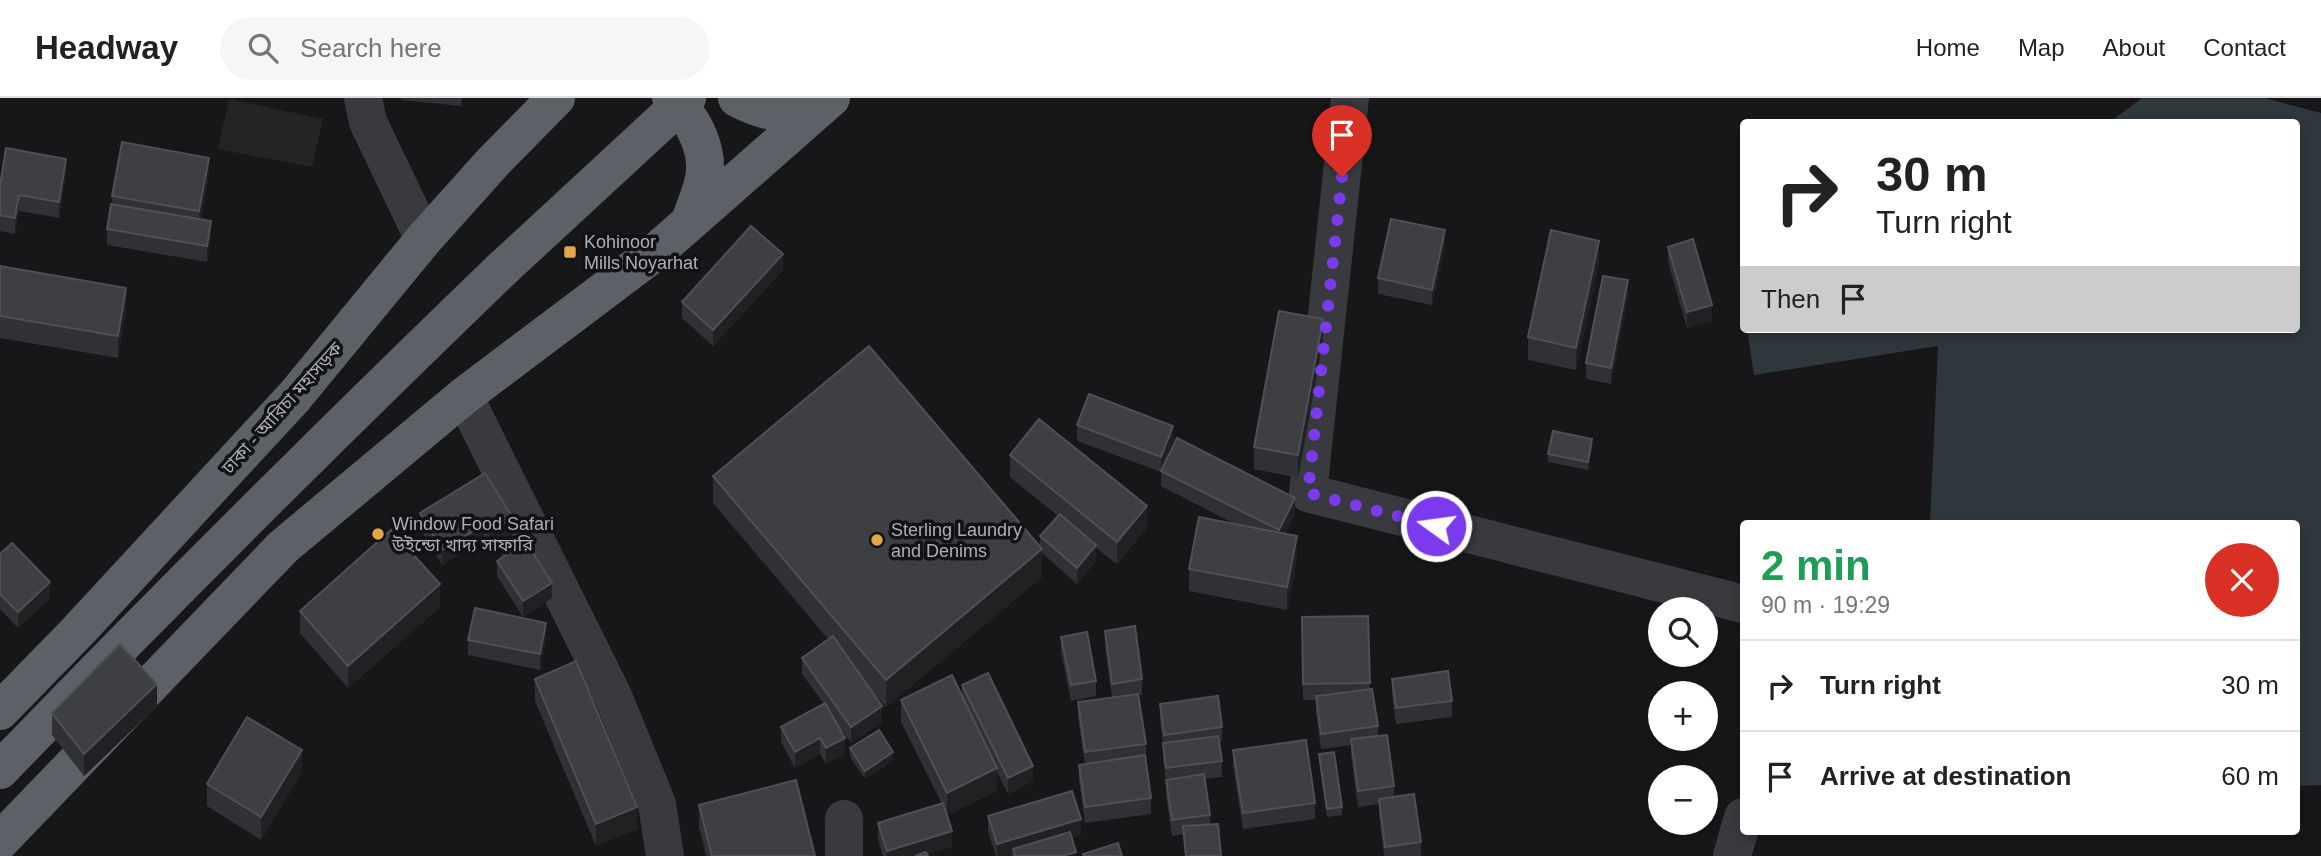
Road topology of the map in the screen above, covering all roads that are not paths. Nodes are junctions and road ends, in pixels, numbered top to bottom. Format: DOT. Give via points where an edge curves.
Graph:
graph roads {
  1 [pos="339,98"];
  2 [pos="556,98"];
  3 [pos="671,98"];
  4 [pos="687,98"];
  5 [pos="737,98"];
  6 [pos="1350,98"];
  7 [pos="829,99"];
  8 [pos="365,110"];
  9 [pos="690,221"];
  10 [pos="424,239"];
  11 [pos="464,396"];
  12 [pos="1740,603"];
  13 [pos="0,711"];
  14 [pos="0,770"];
  15 [pos="1740,828"];
  16 [pos="0,841"];
  17 [pos="665,856"];
  18 [pos="1732,856"];
  1 -- 8 [label="street"];
  2 -- 10 [label="highway, ঢাকা - আরিচা মহাসড়ক"];
  3 -- 9 [label="highway" via="693,124 703,149 704,181"];
  4 -- 14 [label="highway, bridge" via="501,270 237,527"];
  5 -- 7 [label="highway" via="759,109 786,113"];
  6 -- 12 [label="street" via="1308,493"];
  7 -- 9 [label="highway"];
  8 -- 10 [label="street"];
  9 -- 11 [label="highway"];
  10 -- 13 [label="highway, ঢাকা - আরিচা মহাসড়ক" via="295,396"];
  11 -- 16 [label="highway" via="283,547"];
  11 -- 17 [label="street" via="613,696 657,804"];
  15 -- 18 [label="street"];
}
